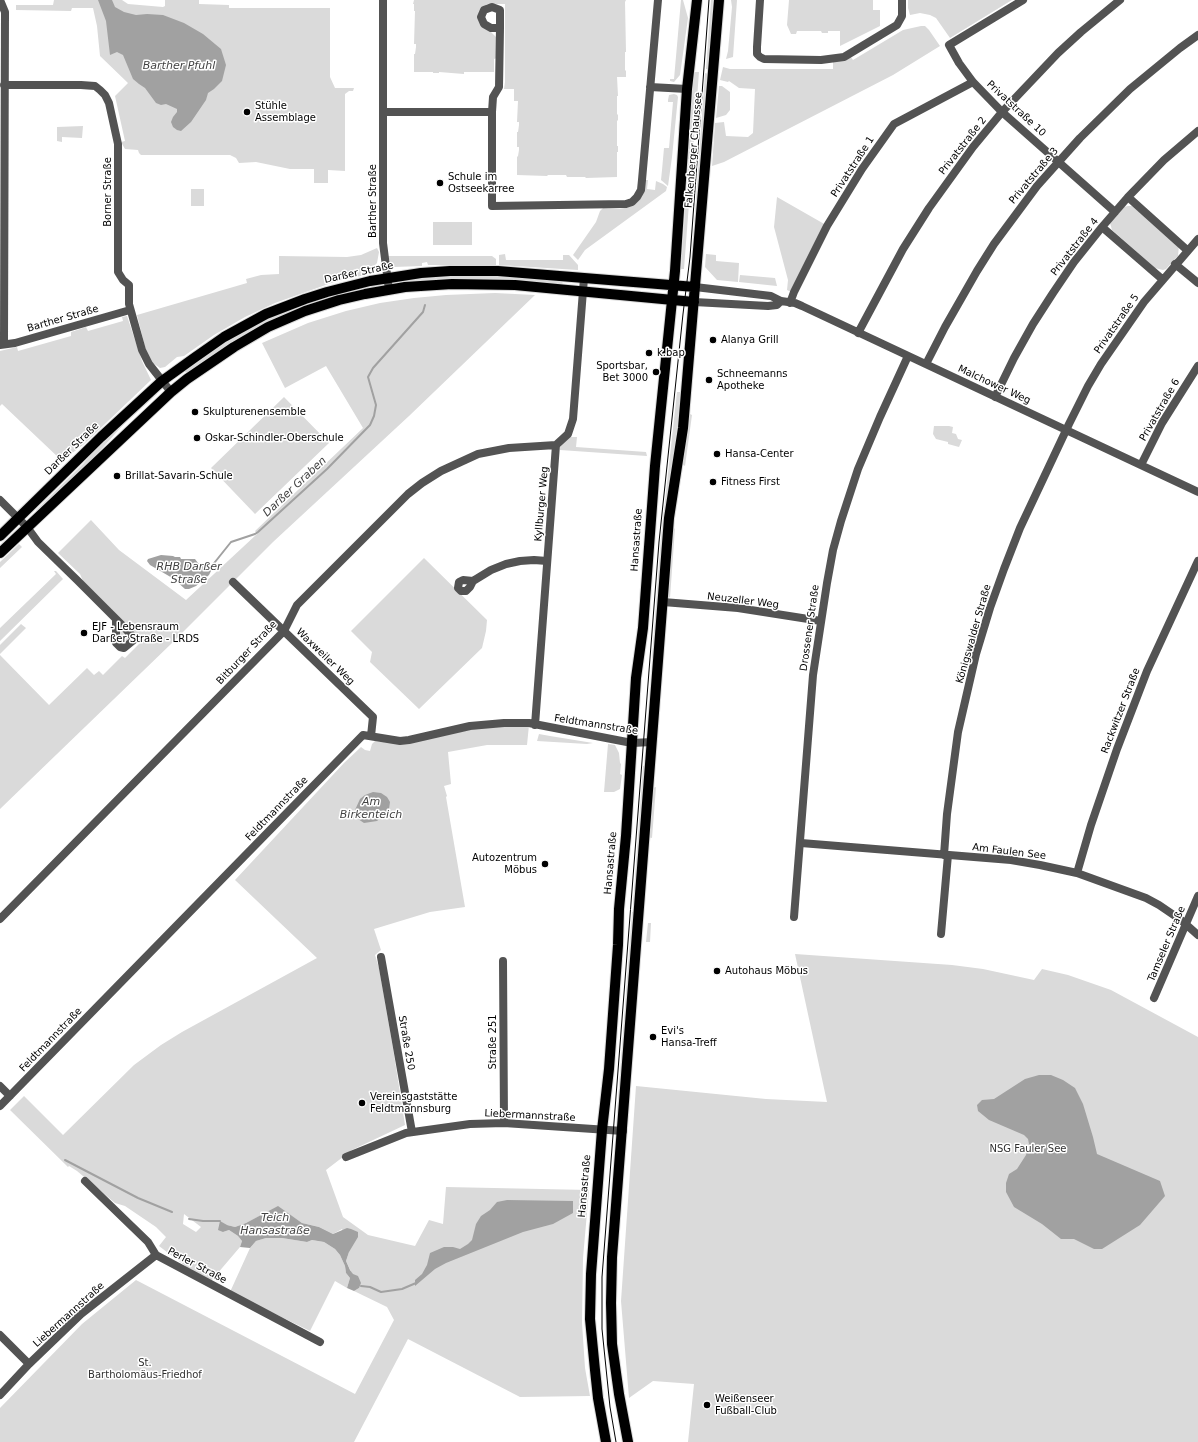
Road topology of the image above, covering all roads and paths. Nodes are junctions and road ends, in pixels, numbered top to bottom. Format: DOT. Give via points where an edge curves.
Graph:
graph roads {
  1 [pos="0,0"];
  2 [pos="382,0"];
  3 [pos="658,0"];
  4 [pos="697,0"];
  5 [pos="719,0"];
  6 [pos="760,0"];
  7 [pos="902,0"];
  8 [pos="1023,0"];
  9 [pos="1120,0"];
  10 [pos="500,28"];
  11 [pos="1198,35"];
  12 [pos="973,82"];
  13 [pos="4,85"];
  14 [pos="650,87"];
  15 [pos="687,89"];
  16 [pos="2,112"];
  17 [pos="384,112"];
  18 [pos="492,112"];
  19 [pos="1002,112"];
  20 [pos="1198,131"];
  21 [pos="1059,161"];
  22 [pos="1128,197"];
  23 [pos="2,205"];
  24 [pos="1115,212"];
  25 [pos="1102,227"];
  26 [pos="1198,239"];
  27 [pos="1187,250"];
  28 [pos="1175,264"];
  29 [pos="387,278"];
  30 [pos="584,278"];
  31 [pos="1162,279"];
  32 [pos="1198,283"];
  33 [pos="673,285"];
  34 [pos="695,287"];
  35 [pos="389,290"];
  36 [pos="583,291"];
  37 [pos="671,300"];
  38 [pos="780,301"];
  39 [pos="694,302"];
  40 [pos="790,303"];
  41 [pos="130,310"];
  42 [pos="858,333"];
  43 [pos="2,345"];
  44 [pos="908,356"];
  45 [pos="926,364"];
  46 [pos="1198,366"];
  47 [pos="162,381"];
  48 [pos="171,392"];
  49 [pos="995,397"];
  50 [pos="1067,430"];
  51 [pos="556,445"];
  52 [pos="1141,465"];
  53 [pos="1198,492"];
  54 [pos="0,500"];
  55 [pos="18,518"];
  56 [pos="27,528"];
  57 [pos="0,536"];
  58 [pos="0,553"];
  59 [pos="547,561"];
  60 [pos="1198,561"];
  61 [pos="473,581"];
  62 [pos="233,582"];
  63 [pos="662,602"];
  64 [pos="116,620"];
  65 [pos="821,621"];
  66 [pos="284,631"];
  67 [pos="535,725"];
  68 [pos="371,736"];
  69 [pos="652,742"];
  70 [pos="632,743"];
  71 [pos="801,843"];
  72 [pos="946,855"];
  73 [pos="1077,873"];
  74 [pos="1198,896"];
  75 [pos="794,917"];
  76 [pos="0,919"];
  77 [pos="1186,925"];
  78 [pos="941,934"];
  79 [pos="1198,935"];
  80 [pos="381,957"];
  81 [pos="503,961"];
  82 [pos="1154,998"];
  83 [pos="0,1086"];
  84 [pos="10,1096"];
  85 [pos="0,1106"];
  86 [pos="504,1123"];
  87 [pos="602,1130"];
  88 [pos="623,1131"];
  89 [pos="412,1132"];
  90 [pos="346,1157"];
  91 [pos="85,1181"];
  92 [pos="156,1255"];
  93 [pos="0,1335"];
  94 [pos="320,1342"];
  95 [pos="29,1364"];
  96 [pos="0,1395"];
  97 [pos="606,1442"];
  98 [pos="628,1442"];
  1 -- 13 [label="street" via="5,12"];
  2 -- 17 [label="street, Barther Straße"];
  3 -- 14 [label="street"];
  4 -- 15 [label="main road, Falkenberger Chaussee"];
  5 -- 34 [label="main road, Falkenberger Chaussee"];
  6 -- 7 [label="street" via="757,54 760,57 821,60 844,57 897,25 902,16"];
  8 -- 12 [label="street, Privatstraße 10" via="949,45"];
  9 -- 19 [label="street, Privatstraße 2" via="1058,53"];
  10 -- 18 [label="street" via="500,87 493,97"];
  11 -- 21 [label="street, Privatstraße 3" via="1130,89"];
  12 -- 19 [label="street, Privatstraße 10"];
  12 -- 40 [label="street, Privatstraße 1" via="894,124 862,169 827,226"];
  13 -- 16 [label="street"];
  13 -- 41 [label="street, Borner Straße" via="90,86 105,95 118,144 118,272 129,285"];
  14 -- 15 [label="street, Falkenberger Chaussee"];
  14 -- 18 [label="street" via="641,190 632,202 621,205 492,206"];
  15 -- 33 [label="main road, Falkenberger Chaussee"];
  16 -- 23 [label="street"];
  17 -- 18 [label="street"];
  17 -- 29 [label="street, Barther Straße" via="383,243"];
  19 -- 21 [label="street, Privatstraße 10"];
  19 -- 42 [label="street, Privatstraße 2" via="929,208 890,272"];
  20 -- 22 [label="street, Privatstraße 4" via="1164,160"];
  21 -- 24 [label="street, Privatstraße 10"];
  21 -- 45 [label="street, Privatstraße 3" via="994,244 960,298"];
  22 -- 24 [label="street, Privatstraße 4"];
  22 -- 27 [label="street"];
  23 -- 43 [label="street"];
  24 -- 25 [label="street, Privatstraße 4"];
  25 -- 31 [label="street"];
  25 -- 49 [label="street, Privatstraße 4" via="1053,292 1014,358"];
  26 -- 27 [label="street, Privatstraße 5"];
  27 -- 28 [label="street, Privatstraße 5"];
  28 -- 31 [label="street, Privatstraße 5"];
  28 -- 32 [label="street"];
  29 -- 30 [label="main road, Darßer Straße" via="457,271"];
  29 -- 35 [label="street, Barther Straße"];
  29 -- 47 [label="main road, Darßer Straße" via="327,292 266,314 224,337"];
  30 -- 33 [label="main road, Darßer Straße"];
  30 -- 36 [label="street"];
  31 -- 50 [label="street, Privatstraße 5" via="1101,364"];
  33 -- 34 [label="main road, Darßer Straße"];
  33 -- 37 [label="main road, Hansastraße"];
  34 -- 38 [label="street, Malchower Weg" via="771,296"];
  34 -- 39 [label="main road, Falkenberger Chaussee"];
  35 -- 36 [label="main road" via="416,286 494,284"];
  35 -- 48 [label="main road" via="339,300 277,323 215,359"];
  36 -- 37 [label="main road"];
  36 -- 51 [label="street" via="573,419 568,434"];
  37 -- 39 [label="main road"];
  37 -- 70 [label="main road, Hansastraße"];
  38 -- 39 [label="street, Malchower Weg" via="768,306"];
  38 -- 40 [label="street, Malchower Weg"];
  39 -- 63 [label="main road" via="683,428 669,518"];
  40 -- 42 [label="street, Malchower Weg" via="807,308"];
  41 -- 43 [label="street, Barther Straße"];
  41 -- 47 [label="street, Borner Straße" via="142,350"];
  42 -- 44 [label="street, Malchower Weg"];
  44 -- 45 [label="street, Malchower Weg"];
  44 -- 65 [label="street, Drossener Straße" via="852,486 834,550"];
  45 -- 49 [label="street, Malchower Weg"];
  46 -- 52 [label="street, Privatstraße 6" via="1162,423"];
  47 -- 48 [label="street"];
  47 -- 55 [label="main road, Darßer Straße"];
  48 -- 56 [label="main road"];
  49 -- 50 [label="street, Malchower Weg"];
  50 -- 52 [label="street, Malchower Weg"];
  50 -- 72 [label="street, Königswalder Straße" via="1020,528 976,654 958,732 947,814"];
  51 -- 59 [label="street, Kyllburger Weg"];
  51 -- 66 [label="street, Bitburger Straße" via="509,448 478,454 422,483 387,514 297,605"];
  52 -- 53 [label="street, Malchower Weg"];
  54 -- 55 [label="street"];
  55 -- 56 [label="street"];
  55 -- 57 [label="main road, Darßer Straße"];
  56 -- 58 [label="main road"];
  56 -- 64 [label="street"];
  59 -- 61 [label="street" via="527,560 506,564"];
  59 -- 67 [label="street, Kyllburger Weg"];
  60 -- 73 [label="street, Rackwitzer Straße" via="1147,671 1117,749"];
  62 -- 66 [label="street, Waxweiler Weg"];
  63 -- 65 [label="street, Neuzeller Weg" via="738,608"];
  63 -- 69 [label="main road"];
  65 -- 71 [label="street, Drossener Straße" via="813,675"];
  66 -- 68 [label="street, Waxweiler Weg" via="372,717"];
  66 -- 76 [label="street, Bitburger Straße"];
  67 -- 68 [label="street, Feldtmannstraße" via="504,723 470,726 400,741"];
  67 -- 70 [label="street, Feldtmannstraße"];
  68 -- 84 [label="street, Feldtmannstraße" via="363,735"];
  69 -- 70 [label="street, Feldtmannstraße"];
  69 -- 88 [label="main road"];
  70 -- 87 [label="main road, Hansastraße" via="609,1068"];
  71 -- 72 [label="street, Am Faulen See"];
  71 -- 75 [label="street, Drossener Straße"];
  72 -- 73 [label="street, Am Faulen See" via="1040,864"];
  72 -- 78 [label="street, Königswalder Straße"];
  73 -- 77 [label="street, Am Faulen See" via="1146,898"];
  74 -- 77 [label="street, Tamseler Straße"];
  77 -- 79 [label="street, Am Faulen See"];
  77 -- 82 [label="street, Tamseler Straße"];
  80 -- 89 [label="street, Straße 250"];
  81 -- 86 [label="street, Straße 251"];
  83 -- 84 [label="street"];
  84 -- 85 [label="street, Feldtmannstraße"];
  86 -- 87 [label="street, Liebermannstraße"];
  86 -- 89 [label="street, Liebermannstraße" via="470,1124"];
  87 -- 88 [label="street, Liebermannstraße"];
  87 -- 97 [label="main road, Hansastraße" via="590,1274 590,1319 598,1398"];
  88 -- 98 [label="main road" via="612,1257 611,1318 614,1367"];
  89 -- 90 [label="street, Liebermannstraße"];
  91 -- 92 [label="street, Perler Straße" via="148,1242"];
  92 -- 94 [label="street, Perler Straße"];
  92 -- 95 [label="street, Liebermannstraße" via="94,1304"];
  93 -- 95 [label="street"];
  95 -- 96 [label="street, Liebermannstraße"];
}
